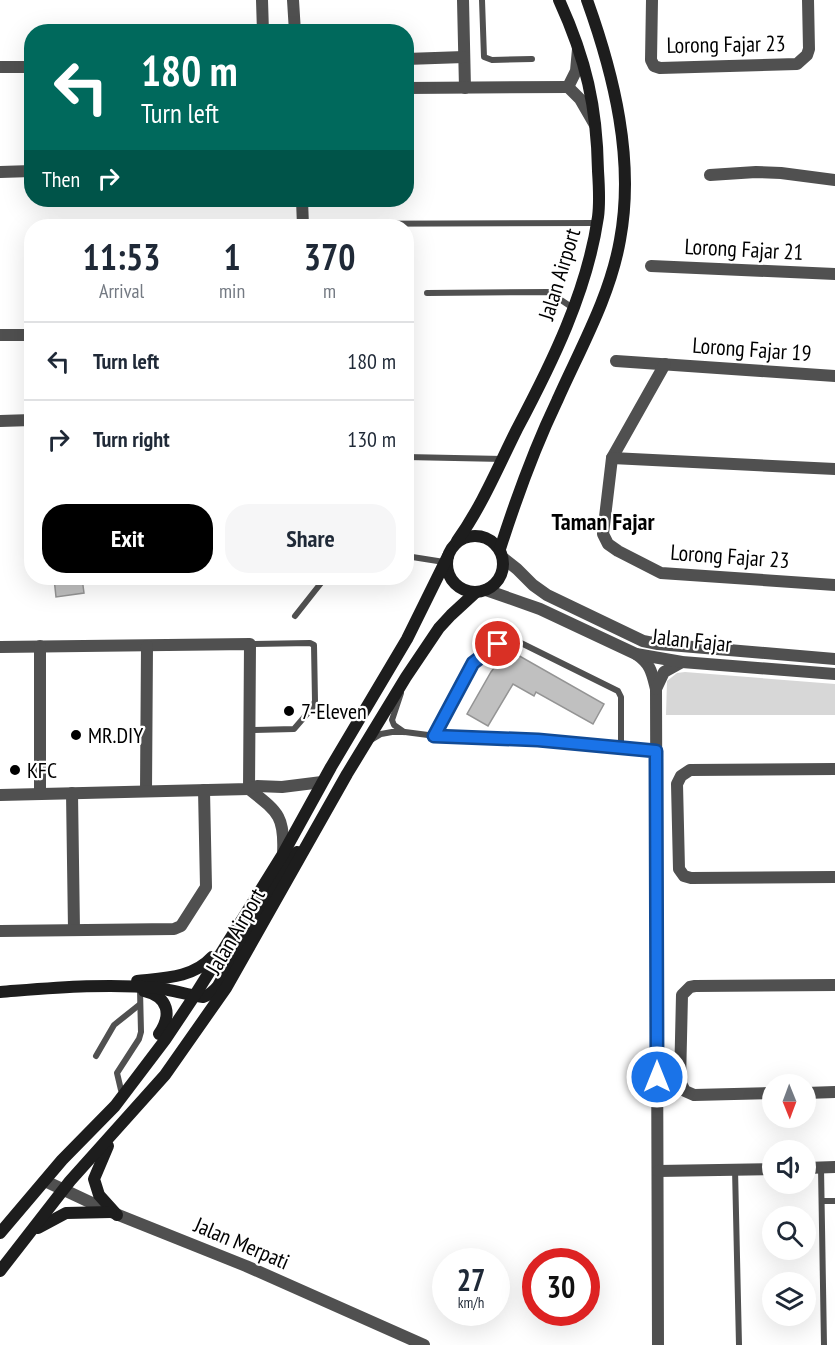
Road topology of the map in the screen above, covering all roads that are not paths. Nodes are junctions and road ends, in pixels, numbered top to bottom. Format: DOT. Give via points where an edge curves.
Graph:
graph roads {
  1 [pos="261,0"];
  2 [pos="293,0"];
  3 [pos="463,0"];
  4 [pos="482,0"];
  5 [pos="559,0"];
  6 [pos="587,0"];
  7 [pos="652,0"];
  8 [pos="808,0"];
  9 [pos="262,24"];
  10 [pos="294,24"];
  11 [pos="483,25"];
  12 [pos="464,26"];
  13 [pos="578,49"];
  14 [pos="464,57"];
  15 [pos="414,59"];
  16 [pos="532,59"];
  17 [pos="0,67"];
  18 [pos="24,67"];
  19 [pos="465,87"];
  20 [pos="568,87"];
  21 [pos="414,88"];
  22 [pos="597,128"];
  23 [pos="24,171"];
  24 [pos="0,172"];
  25 [pos="710,176"];
  26 [pos="835,180"];
  27 [pos="597,223"];
  28 [pos="414,224"];
  29 [pos="651,266"];
  30 [pos="835,274"];
  31 [pos="427,293"];
  32 [pos="573,308"];
  33 [pos="0,335"];
  34 [pos="24,335"];
  35 [pos="616,361"];
  36 [pos="665,364"];
  37 [pos="835,376"];
  38 [pos="24,420"];
  39 [pos="0,421"];
  40 [pos="414,458"];
  41 [pos="612,458"];
  42 [pos="503,459"];
  43 [pos="835,469"];
  44 [pos="457,541"];
  45 [pos="502,554"];
  46 [pos="414,557"];
  47 [pos="446,559"];
  48 [pos="320,585"];
  49 [pos="835,585"];
  50 [pos="481,591"];
  51 [pos="296,616"];
  52 [pos="250,644"];
  53 [pos="40,646"];
  54 [pos="147,646"];
  55 [pos="0,647"];
  56 [pos="636,654"];
  57 [pos="835,659"];
  58 [pos="682,662"];
  59 [pos="835,674"];
  60 [pos="406,677"];
  61 [pos="656,689"];
  62 [pos="250,730"];
  63 [pos="405,732"];
  64 [pos="434,736"];
  65 [pos="364,747"];
  66 [pos="621,748"];
  67 [pos="656,751"];
  68 [pos="835,769"];
  69 [pos="322,782"];
  70 [pos="249,789"];
  71 [pos="204,790"];
  72 [pos="146,791"];
  73 [pos="72,793"];
  74 [pos="40,794"];
  75 [pos="0,795"];
  76 [pos="319,825"];
  77 [pos="283,854"];
  78 [pos="835,877"];
  79 [pos="250,906"];
  80 [pos="74,930"];
  81 [pos="0,932"];
  82 [pos="106,985"];
  83 [pos="835,985"];
  84 [pos="120,986"];
  85 [pos="140,990"];
  86 [pos="0,992"];
  87 [pos="195,995"];
  88 [pos="139,1005"];
  89 [pos="96,1056"];
  90 [pos="121,1090"];
  91 [pos="835,1092"];
  92 [pos="762,1093"];
  93 [pos="816,1093"];
  94 [pos="102,1119"];
  95 [pos="115,1131"];
  96 [pos="835,1167"];
  97 [pos="816,1168"];
  98 [pos="821,1168"];
  99 [pos="735,1169"];
  100 [pos="762,1169"];
  101 [pos="657,1171"];
  102 [pos="45,1181"];
  103 [pos="63,1191"];
  104 [pos="822,1201"];
  105 [pos="835,1201"];
  106 [pos="114,1213"];
  107 [pos="32,1231"];
  108 [pos="0,1233"];
  109 [pos="0,1271"];
  110 [pos="424,1345"];
  111 [pos="658,1345"];
  112 [pos="739,1345"];
  113 [pos="824,1345"];
  1 -- 9 [label="street"];
  2 -- 10 [label="street"];
  3 -- 12 [label="street"];
  4 -- 11 [label="lane"];
  5 -- 13 [label="main road, Jalan Airport"];
  6 -- 45 [label="main road, Jalan Airport" via="604,48 617,105 624,191 620,240 604,295 545,426 510,516"];
  7 -- 8 [label="street, Lorong Fajar 23" via="651,60 660,68 797,64 809,49"];
  11 -- 12 [label="lane"];
  11 -- 16 [label="lane" via="483,53 487,59"];
  12 -- 14 [label="street"];
  13 -- 20 [label="street" via="576,71"];
  13 -- 22 [label="main road, Jalan Airport"];
  14 -- 15 [label="street"];
  14 -- 19 [label="street"];
  17 -- 18 [label="street"];
  19 -- 20 [label="street"];
  19 -- 21 [label="street"];
  20 -- 22 [label="street"];
  22 -- 27 [label="main road, Jalan Airport"];
  23 -- 24 [label="street"];
  25 -- 26 [label="street" via="756,172"];
  27 -- 28 [label="lane"];
  27 -- 32 [label="main road, Jalan Airport"];
  29 -- 30 [label="street, Lorong Fajar 21"];
  31 -- 32 [label="lane" via="549,292"];
  32 -- 42 [label="main road, Jalan Airport"];
  33 -- 34 [label="street"];
  35 -- 36 [label="street, Lorong Fajar 19"];
  36 -- 37 [label="street, Lorong Fajar 19"];
  36 -- 41 [label="street, Lorong Fajar 19"];
  38 -- 39 [label="street"];
  40 -- 42 [label="lane"];
  41 -- 43 [label="street"];
  41 -- 49 [label="street, Lorong Fajar 23" via="603,534 618,551 661,573"];
  42 -- 44 [label="main road, Jalan Airport" via="473,519"];
  44 -- 45 [label="main road" via="476,535 485,537"];
  44 -- 47 [label="main road"];
  45 -- 50 [label="main road" via="501,577"];
  45 -- 57 [label="street, Jalan Fajar" via="532,585 548,595 643,641"];
  46 -- 47 [label="lane"];
  47 -- 50 [label="main road" via="453,581 463,589"];
  47 -- 69 [label="main road, Jalan Airport" via="407,639"];
  48 -- 51 [label="lane"];
  50 -- 56 [label="street, Jalan Fajar" via="540,609"];
  50 -- 60 [label="main road, Jalan Airport" via="439,628"];
  52 -- 54 [label="street"];
  52 -- 62 [label="street"];
  52 -- 62 [label="lane" via="314,645 315,701 294,729"];
  53 -- 54 [label="street"];
  53 -- 55 [label="street"];
  53 -- 74 [label="street"];
  54 -- 72 [label="street"];
  56 -- 58 [label="street, Jalan Fajar"];
  56 -- 61 [label="street" via="651,668"];
  58 -- 59 [label="street, Jalan Fajar"];
  58 -- 61 [label="street" via="664,672"];
  60 -- 63 [label="lane" via="392,720"];
  60 -- 65 [label="main road, Jalan Airport"];
  61 -- 67 [label="street"];
  62 -- 70 [label="street"];
  63 -- 64 [label="lane"];
  63 -- 65 [label="lane" via="381,734"];
  64 -- 66 [label="lane"];
  64 -- 66 [label="lane" via="473,663 507,641 519,642 618,691"];
  65 -- 76 [label="main road, Jalan Airport"];
  66 -- 67 [label="lane"];
  67 -- 101 [label="street"];
  68 -- 78 [label="street" via="690,770 677,784 679,869 684,876"];
  69 -- 70 [label="street"];
  69 -- 77 [label="main road, Jalan Airport"];
  70 -- 71 [label="street"];
  70 -- 77 [label="street" via="280,819"];
  71 -- 72 [label="street"];
  71 -- 80 [label="street" via="206,887 181,926"];
  72 -- 73 [label="street"];
  73 -- 74 [label="street"];
  73 -- 80 [label="street"];
  74 -- 75 [label="street"];
  76 -- 87 [label="main road" via="285,867 218,986 205,996"];
  76 -- 95 [label="main road, Jalan Airport" via="226,988 165,1075"];
  77 -- 79 [label="main road, Jalan Airport"];
  79 -- 82 [label="main road" via="238,915 212,957 197,970"];
  79 -- 87 [label="main road, Jalan Airport"];
  80 -- 81 [label="street"];
  82 -- 84 [label="main road"];
  82 -- 86 [label="main road"];
  83 -- 92 [label="street" via="695,986 685,990 681,1000 680,1082 685,1091 694,1095"];
  84 -- 85 [label="main road"];
  84 -- 87 [label="main road"];
  85 -- 88 [label="lane"];
  85 -- 90 [label="main road" via="153,993 163,1002 167,1020"];
  87 -- 94 [label="main road, Jalan Airport"];
  88 -- 89 [label="lane" via="114,1025"];
  88 -- 90 [label="lane" via="141,1032 117,1073"];
  90 -- 94 [label="main road"];
  91 -- 93 [label="street"];
  94 -- 102 [label="main road, Jalan Airport"];
  95 -- 103 [label="main road, Jalan Airport"];
  95 -- 106 [label="main road" via="94,1179 99,1196"];
  96 -- 98 [label="street"];
  97 -- 98 [label="street"];
  98 -- 104 [label="lane"];
  99 -- 100 [label="street"];
  99 -- 101 [label="street"];
  99 -- 112 [label="lane"];
  101 -- 111 [label="street"];
  102 -- 103 [label="street, Jalan Merpati"];
  102 -- 108 [label="main road, Jalan Airport"];
  103 -- 106 [label="street, Jalan Merpati"];
  103 -- 107 [label="main road, Jalan Airport"];
  104 -- 105 [label="lane"];
  104 -- 113 [label="lane"];
  106 -- 107 [label="main road" via="66,1213"];
  106 -- 110 [label="street, Jalan Merpati"];
  107 -- 109 [label="main road, Jalan Airport"];
}
